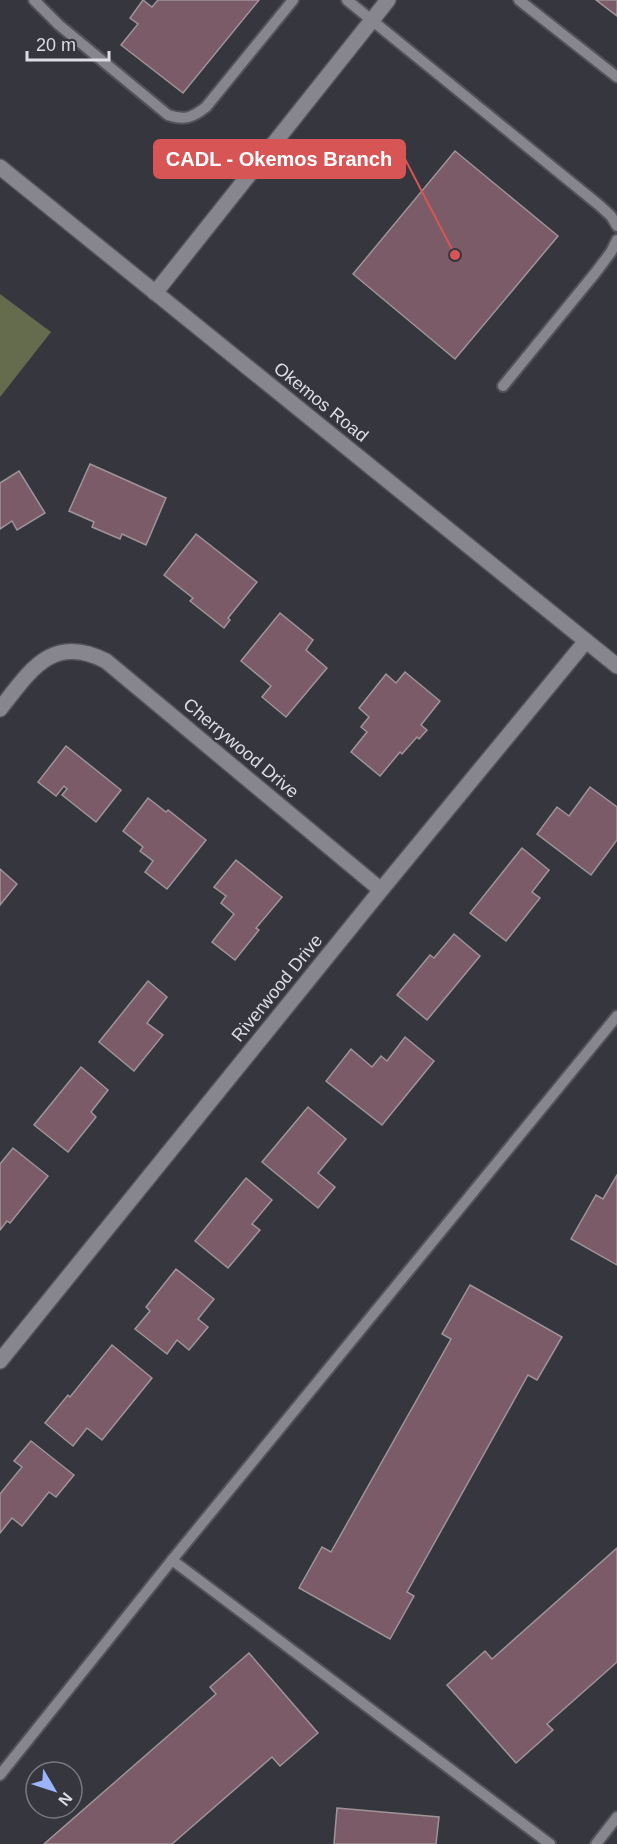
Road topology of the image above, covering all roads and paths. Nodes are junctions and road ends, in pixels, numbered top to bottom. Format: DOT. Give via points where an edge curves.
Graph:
graph roads {
  1 [pos="34,0"];
  2 [pos="292,0"];
  3 [pos="347,0"];
  4 [pos="388,0"];
  5 [pos="519,0"];
  6 [pos="372,21"];
  7 [pos="617,77"];
  8 [pos="0,167"];
  9 [pos="617,226"];
  10 [pos="617,240"];
  11 [pos="155,293"];
  12 [pos="503,386"];
  13 [pos="586,641"];
  14 [pos="617,666"];
  15 [pos="0,709"];
  16 [pos="381,890"];
  17 [pos="617,1016"];
  18 [pos="0,1361"];
  19 [pos="172,1560"];
  20 [pos="0,1774"];
  21 [pos="617,1817"];
  22 [pos="550,1844"];
  23 [pos="596,1844"];
  1 -- 2 [label="lane" via="168,115 179,119 190,118 206,107"];
  3 -- 6 [label="lane"];
  4 -- 6 [label="street"];
  5 -- 7 [label="lane"];
  6 -- 9 [label="lane" via="599,205"];
  6 -- 11 [label="street"];
  8 -- 11 [label="street, Okemos Road"];
  10 -- 12 [label="lane" via="596,272"];
  11 -- 13 [label="street, Okemos Road"];
  13 -- 14 [label="street, Okemos Road"];
  13 -- 16 [label="street, Riverwood Drive"];
  15 -- 16 [label="street, Cherrywood Drive" via="32,669 55,654 91,654 106,661"];
  16 -- 18 [label="street, Riverwood Drive"];
  17 -- 19 [label="lane"];
  19 -- 20 [label="lane"];
  19 -- 22 [label="lane"];
  21 -- 23 [label="lane"];
}
